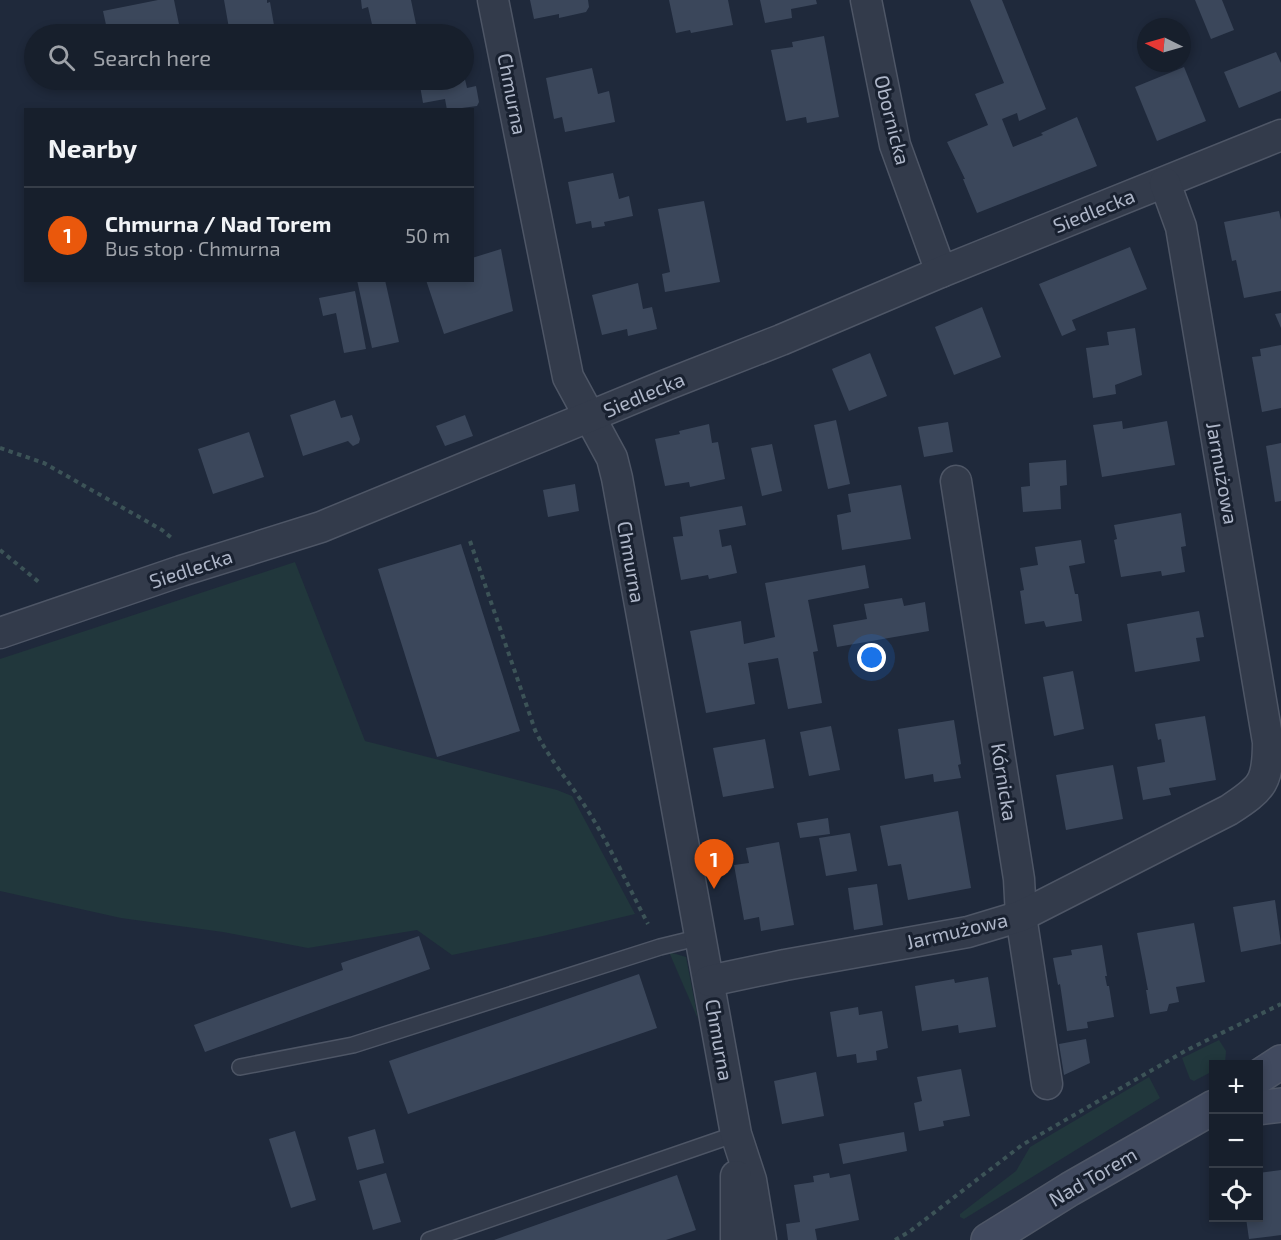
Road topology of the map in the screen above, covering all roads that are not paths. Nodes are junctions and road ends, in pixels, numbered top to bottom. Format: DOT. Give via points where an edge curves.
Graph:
graph roads {
  1 [pos="493,0"];
  2 [pos="866,0"];
  3 [pos="1281,135"];
  4 [pos="1165,183"];
  5 [pos="941,272"];
  6 [pos="591,417"];
  7 [pos="956,481"];
  8 [pos="0,633"];
  9 [pos="1274,776"];
  10 [pos="1021,916"];
  11 [pos="701,937"];
  12 [pos="709,981"];
  13 [pos="1281,1062"];
  14 [pos="240,1067"];
  15 [pos="1263,1074"];
  16 [pos="1047,1084"];
  17 [pos="1281,1104"];
  18 [pos="1263,1107"];
  19 [pos="1209,1112"];
  20 [pos="736,1134"];
  21 [pos="429,1240"];
  22 [pos="736,1240"];
  23 [pos="761,1240"];
  24 [pos="988,1240"];
  1 -- 6 [label="street, Chmurna" via="568,377"];
  2 -- 5 [label="street, Obornicka" via="895,145"];
  3 -- 4 [label="street, Siedlecka"];
  4 -- 5 [label="street, Siedlecka"];
  4 -- 9 [label="street, Jarmużowa" via="1181,227"];
  5 -- 6 [label="street, Siedlecka"];
  6 -- 8 [label="street, Siedlecka" via="321,527"];
  6 -- 11 [label="street, Chmurna" via="612,458 617,478"];
  7 -- 10 [label="street, Kórnicka" via="1019,879"];
  9 -- 10 [label="street, Jarmużowa" via="1229,810"];
  10 -- 12 [label="street, Jarmużowa" via="968,932"];
  10 -- 16 [label="street, Kórnicka"];
  11 -- 12 [label="street, Chmurna"];
  11 -- 14 [label="lane" via="660,946 353,1045"];
  12 -- 20 [label="street, Chmurna"];
  13 -- 15 [label="main road"];
  17 -- 18 [label="main road"];
  19 -- 24 [label="main road, Nad Torem" via="1070,1189"];
  20 -- 21 [label="lane"];
  20 -- 22 [label="street, Chmurna"];
  20 -- 23 [label="street, Chmurna" via="751,1180"];
}
